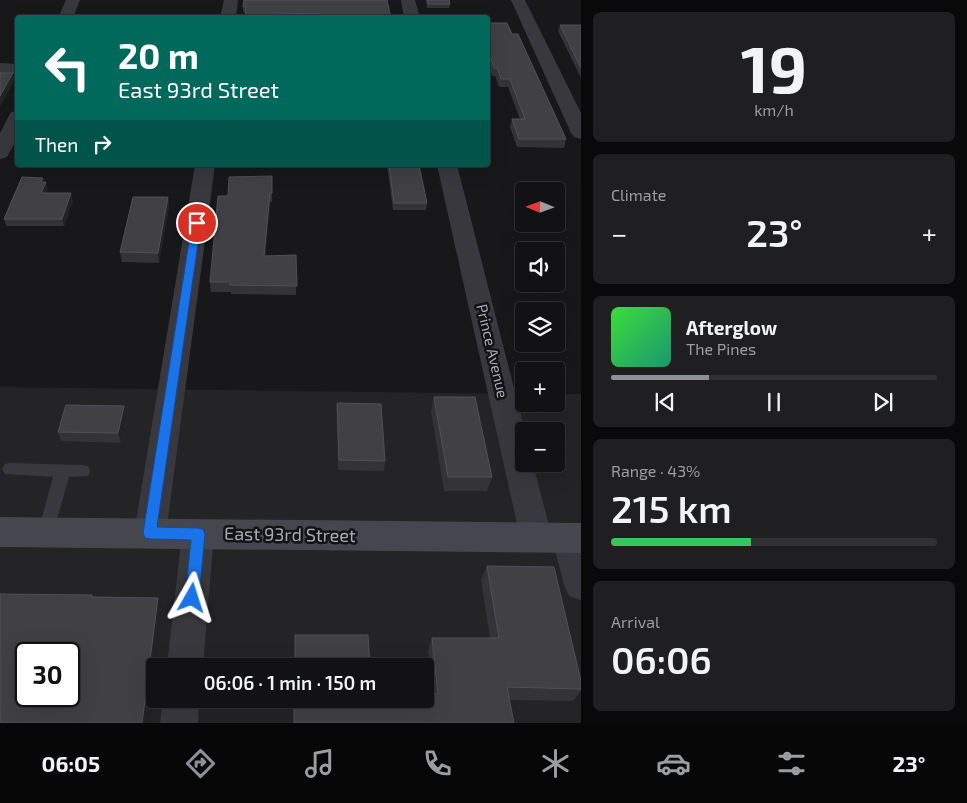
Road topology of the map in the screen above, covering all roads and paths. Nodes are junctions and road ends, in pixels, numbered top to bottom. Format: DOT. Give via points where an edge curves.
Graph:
graph roads {
  1 [pos="73,0"];
  2 [pos="230,0"];
  3 [pos="408,0"];
  4 [pos="518,0"];
  5 [pos="66,15"];
  6 [pos="228,15"];
  7 [pos="411,15"];
  8 [pos="0,68"];
  9 [pos="15,69"];
  10 [pos="15,122"];
  11 [pos="581,133"];
  12 [pos="0,153"];
  13 [pos="206,167"];
  14 [pos="449,167"];
  15 [pos="10,469"];
  16 [pos="63,470"];
  17 [pos="82,470"];
  18 [pos="0,532"];
  19 [pos="46,532"];
  20 [pos="150,533"];
  21 [pos="198,534"];
  22 [pos="562,538"];
  23 [pos="581,584"];
  24 [pos="186,658"];
  25 [pos="180,708"];
  26 [pos="179,723"];
  1 -- 5 [label="street"];
  2 -- 6 [label="street"];
  3 -- 7 [label="street"];
  4 -- 11 [label="street"];
  8 -- 9 [label="street"];
  10 -- 12 [label="street"];
  13 -- 20 [label="street"];
  14 -- 22 [label="street, Prince Avenue"];
  15 -- 16 [label="lane"];
  16 -- 17 [label="lane"];
  16 -- 19 [label="lane"];
  18 -- 19 [label="main road, East 93rd Street"];
  19 -- 20 [label="main road, East 93rd Street"];
  20 -- 21 [label="main road, East 93rd Street"];
  21 -- 22 [label="main road, East 93rd Street"];
  21 -- 24 [label="street"];
  22 -- 23 [label="street, Prince Avenue"];
  25 -- 26 [label="street"];
}
